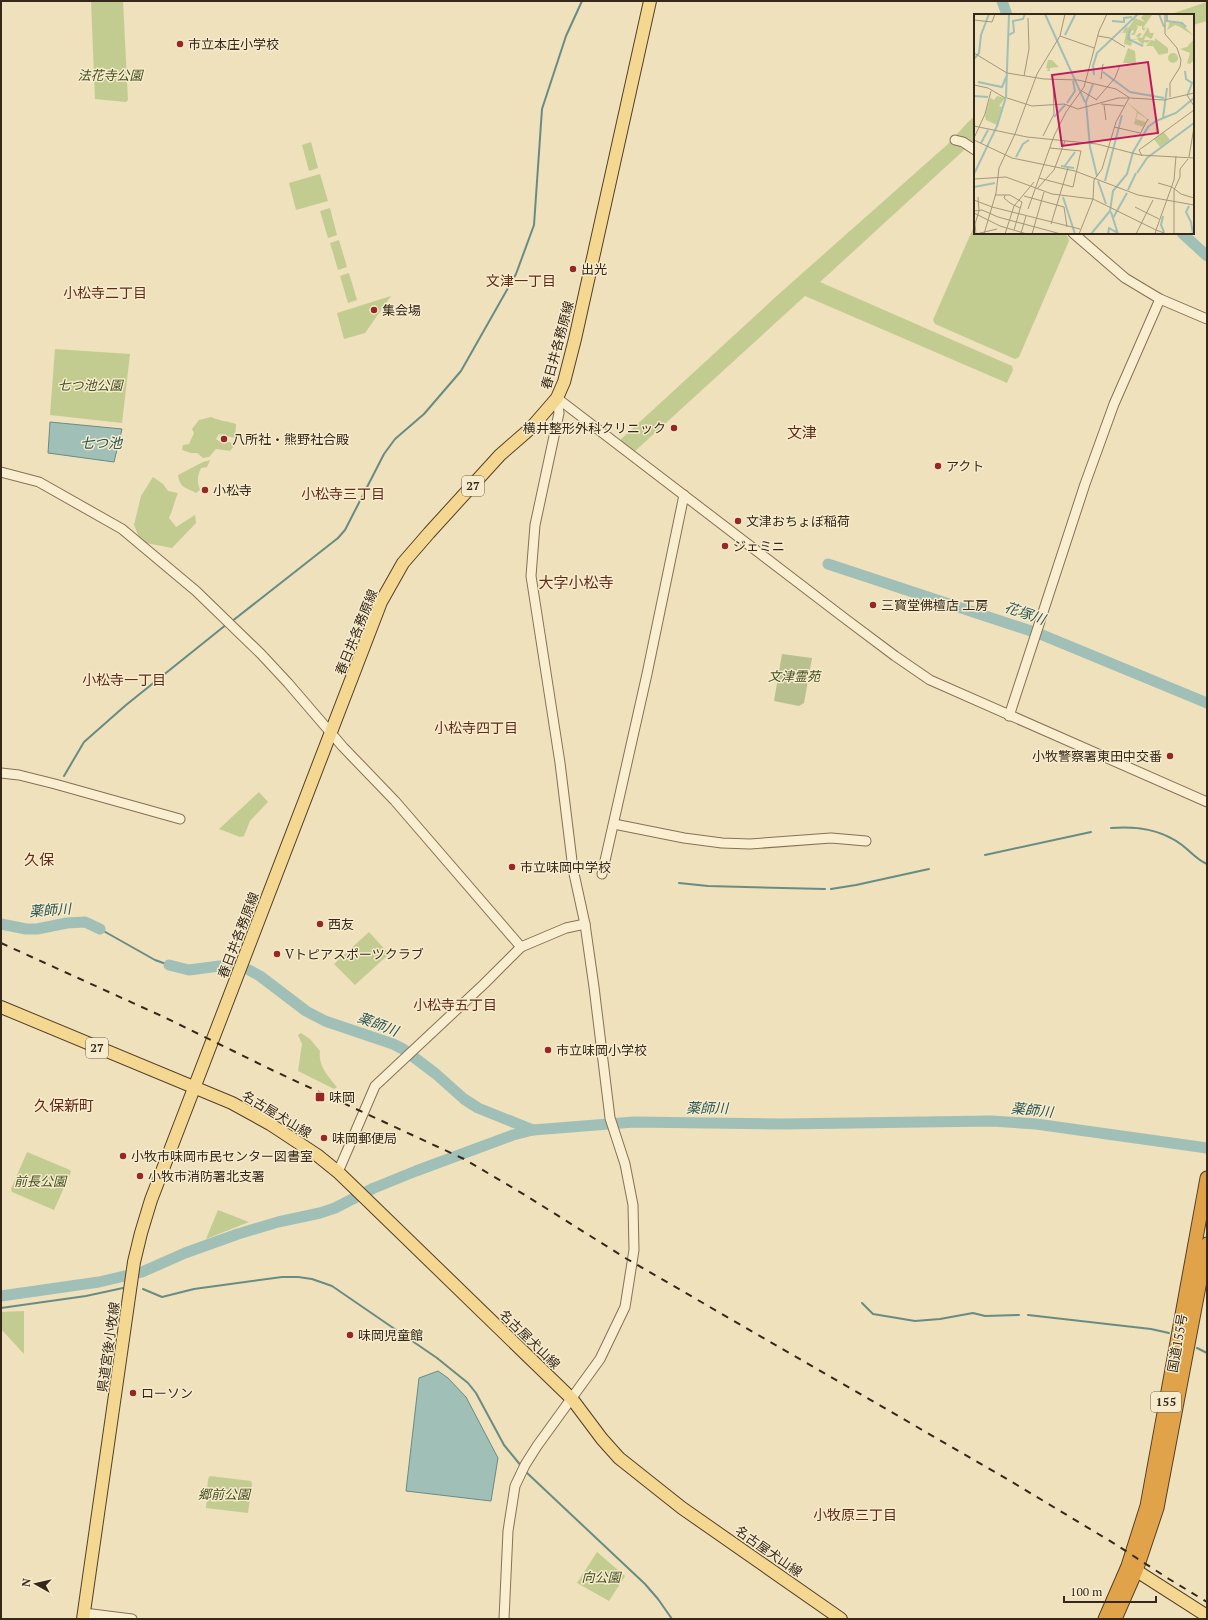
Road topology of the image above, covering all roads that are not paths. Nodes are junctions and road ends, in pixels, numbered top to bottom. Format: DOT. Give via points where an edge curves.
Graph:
graph roads {
  1 [pos="650,1"];
  2 [pos="955,140"];
  3 [pos="974,149"];
  4 [pos="1074,234"];
  5 [pos="1160,299"];
  6 [pos="1207,319"];
  7 [pos="557,398"];
  8 [pos="1,472"];
  9 [pos="684,495"];
  10 [pos="1009,716"];
  11 [pos="330,733"];
  12 [pos="1,773"];
  13 [pos="1207,802"];
  14 [pos="180,819"];
  15 [pos="614,824"];
  16 [pos="866,841"];
  17 [pos="602,874"];
  18 [pos="585,924"];
  19 [pos="521,947"];
  20 [pos="1,1007"];
  21 [pos="193,1088"];
  22 [pos="338,1172"];
  23 [pos="1207,1178"];
  24 [pos="1207,1244"];
  25 [pos="572,1399"];
  26 [pos="1132,1569"];
  27 [pos="83,1616"];
  28 [pos="1207,1616"];
  29 [pos="132,1619"];
  30 [pos="504,1619"];
  31 [pos="841,1619"];
  32 [pos="1105,1619"];
  33 [pos="1115,1619"];
  1 -- 7 [label="main road, 春日井各務原線 / 27" via="575,339 564,382"];
  2 -- 3 [label="street"];
  4 -- 5 [label="street" via="1125,278"];
  5 -- 6 [label="street"];
  5 -- 10 [label="street" via="1114,404 1084,484"];
  7 -- 9 [label="street"];
  7 -- 11 [label="main road, 春日井各務原線 / 27" via="530,428 500,455 403,563 381,602"];
  7 -- 18 [label="street" via="559,413 535,525 531,576 573,866"];
  8 -- 11 [label="street" via="39,482 125,532 196,591 261,654"];
  9 -- 10 [label="street" via="930,680"];
  9 -- 15 [label="street"];
  10 -- 13 [label="street"];
  11 -- 19 [label="street" via="395,802"];
  11 -- 21 [label="main road, 春日井各務原線 / 27"];
  12 -- 14 [label="street" via="55,784"];
  15 -- 16 [label="street" via="722,843 750,844 831,838"];
  15 -- 17 [label="street"];
  18 -- 19 [label="street" via="566,928"];
  18 -- 25 [label="street" via="610,1118 625,1164 633,1205 634,1250 624,1307 600,1359"];
  19 -- 22 [label="street" via="375,1086"];
  20 -- 21 [label="main road, 27"];
  21 -- 22 [label="main road, 名古屋犬山線" via="232,1103 270,1124"];
  21 -- 27 [label="main road, 県道宮後小牧線" via="151,1200 134,1262"];
  22 -- 25 [label="main road, 名古屋犬山線"];
  23 -- 26 [label="highway, 国道155号 / 155" via="1147,1506"];
  24 -- 26 [label="highway, 国道155号 / 155" via="1158,1508"];
  25 -- 30 [label="street" via="525,1465 513,1496 508,1531"];
  25 -- 31 [label="main road, 名古屋犬山線" via="602,1439 639,1475"];
  26 -- 28 [label="main road"];
  26 -- 32 [label="highway, 国道155号 / 155"];
  26 -- 33 [label="highway, 国道155号 / 155"];
  27 -- 29 [label="street"];
}
